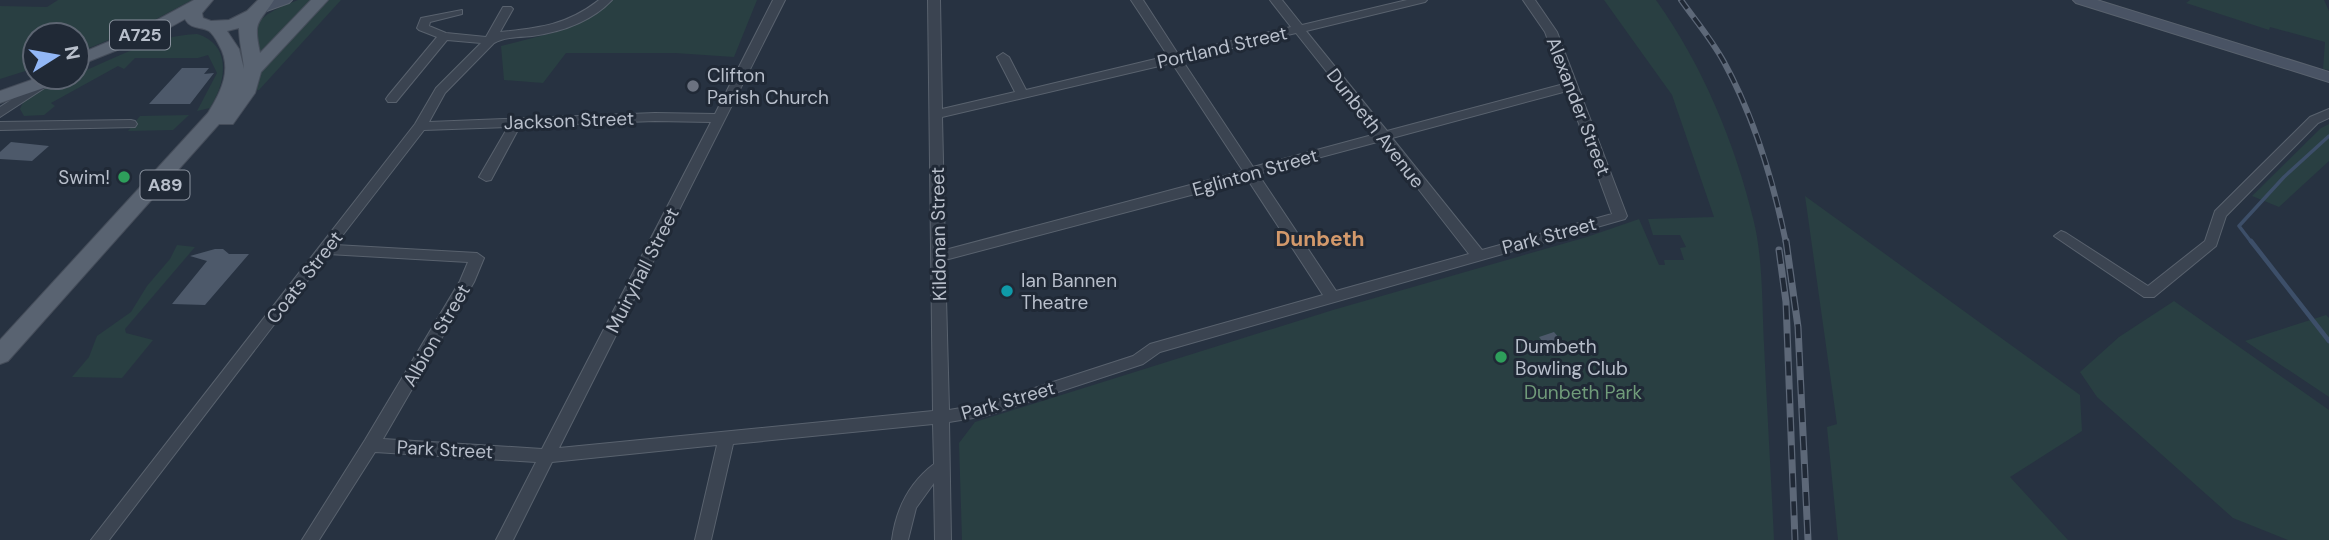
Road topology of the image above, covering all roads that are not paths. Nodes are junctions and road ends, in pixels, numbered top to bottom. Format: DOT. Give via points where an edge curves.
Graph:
graph roads {
  1 [pos="284,0"];
  2 [pos="320,0"];
  3 [pos="606,0"];
  4 [pos="779,0"];
  5 [pos="934,0"];
  6 [pos="1137,0"];
  7 [pos="1276,0"];
  8 [pos="1418,0"];
  9 [pos="1529,0"];
  10 [pos="2081,0"];
  11 [pos="204,2"];
  12 [pos="259,8"];
  13 [pos="508,9"];
  14 [pos="458,12"];
  15 [pos="206,25"];
  16 [pos="1299,29"];
  17 [pos="444,36"];
  18 [pos="490,41"];
  19 [pos="91,55"];
  20 [pos="1003,57"];
  21 [pos="1174,57"];
  22 [pos="91,65"];
  23 [pos="253,70"];
  24 [pos="2329,76"];
  25 [pos="21,83"];
  26 [pos="1572,86"];
  27 [pos="0,88"];
  28 [pos="1022,94"];
  29 [pos="8,99"];
  30 [pos="392,99"];
  31 [pos="0,113"];
  32 [pos="2329,113"];
  33 [pos="935,115"];
  34 [pos="719,118"];
  35 [pos="517,121"];
  36 [pos="18,124"];
  37 [pos="131,124"];
  38 [pos="0,125"];
  39 [pos="420,126"];
  40 [pos="1383,136"];
  41 [pos="1250,172"];
  42 [pos="486,177"];
  43 [pos="1620,216"];
  44 [pos="2061,236"];
  45 [pos="325,249"];
  46 [pos="97,250"];
  47 [pos="1478,254"];
  48 [pos="938,257"];
  49 [pos="1332,296"];
  50 [pos="0,355"];
  51 [pos="940,416"];
  52 [pos="726,439"];
  53 [pos="371,445"];
  54 [pos="546,456"];
  55 [pos="942,467"];
  56 [pos="99,540"];
  57 [pos="310,540"];
  58 [pos="504,540"];
  59 [pos="703,540"];
  60 [pos="900,540"];
  61 [pos="943,540"];
  1 -- 12 [label="main road"];
  2 -- 23 [label="main road"];
  3 -- 18 [label="street" via="566,25"];
  4 -- 34 [label="street, Muiryhall Street"];
  5 -- 33 [label="street, Kildonan Street"];
  6 -- 21 [label="street"];
  7 -- 16 [label="street, Dunbeth Avenue"];
  8 -- 16 [label="street, Portland Street"];
  9 -- 26 [label="street, Alexander Street" via="1551,32"];
  10 -- 24 [label="main road"];
  11 -- 15 [label="main road" via="193,16"];
  11 -- 19 [label="main road, A725"];
  12 -- 15 [label="main road" via="233,23"];
  12 -- 23 [label="main road" via="246,36"];
  13 -- 18 [label="street, Coats Street"];
  14 -- 17 [label="street" via="425,20 423,28"];
  15 -- 22 [label="main road, A725"];
  15 -- 46 [label="main road, A89" via="228,42 236,68 225,103"];
  16 -- 21 [label="street, Portland Street"];
  16 -- 40 [label="street, Dunbeth Avenue"];
  17 -- 18 [label="street"];
  17 -- 30 [label="street"];
  18 -- 39 [label="street, Coats Street" via="440,92"];
  20 -- 28 [label="street"];
  21 -- 28 [label="street, Portland Street"];
  21 -- 41 [label="street"];
  23 -- 46 [label="main road, A89" via="245,94 229,117 141,211"];
  25 -- 27 [label="main road"];
  26 -- 40 [label="street, Eglinton Street"];
  26 -- 43 [label="street, Alexander Street"];
  28 -- 33 [label="street, Portland Street"];
  29 -- 31 [label="street"];
  29 -- 36 [label="street"];
  32 -- 44 [label="street" via="2314,121 2220,214 2211,243 2149,293"];
  33 -- 48 [label="street, Kildonan Street"];
  34 -- 35 [label="street, Jackson Street"];
  34 -- 54 [label="street, Muiryhall Street"];
  35 -- 39 [label="street, Jackson Street"];
  35 -- 42 [label="street"];
  36 -- 37 [label="street"];
  36 -- 38 [label="street"];
  39 -- 45 [label="street, Coats Street"];
  40 -- 41 [label="street, Eglinton Street"];
  40 -- 47 [label="street, Dunbeth Avenue"];
  41 -- 48 [label="street, Eglinton Street"];
  41 -- 49 [label="street"];
  43 -- 47 [label="street, Park Street"];
  45 -- 53 [label="street, Albion Street" via="477,258"];
  45 -- 56 [label="street, Coats Street"];
  46 -- 50 [label="main road, A89"];
  47 -- 49 [label="street, Park Street"];
  48 -- 51 [label="street, Kildonan Street"];
  49 -- 51 [label="street, Park Street" via="1155,348 1138,360 985,410"];
  51 -- 52 [label="street, Park Street"];
  51 -- 55 [label="street, Kildonan Street"];
  52 -- 54 [label="street, Park Street"];
  52 -- 59 [label="street"];
  53 -- 54 [label="street, Park Street"];
  53 -- 57 [label="street, Albion Street"];
  54 -- 58 [label="street, Muiryhall Street"];
  55 -- 60 [label="street" via="918,489 901,526"];
  55 -- 61 [label="street, Kildonan Street"];
}
